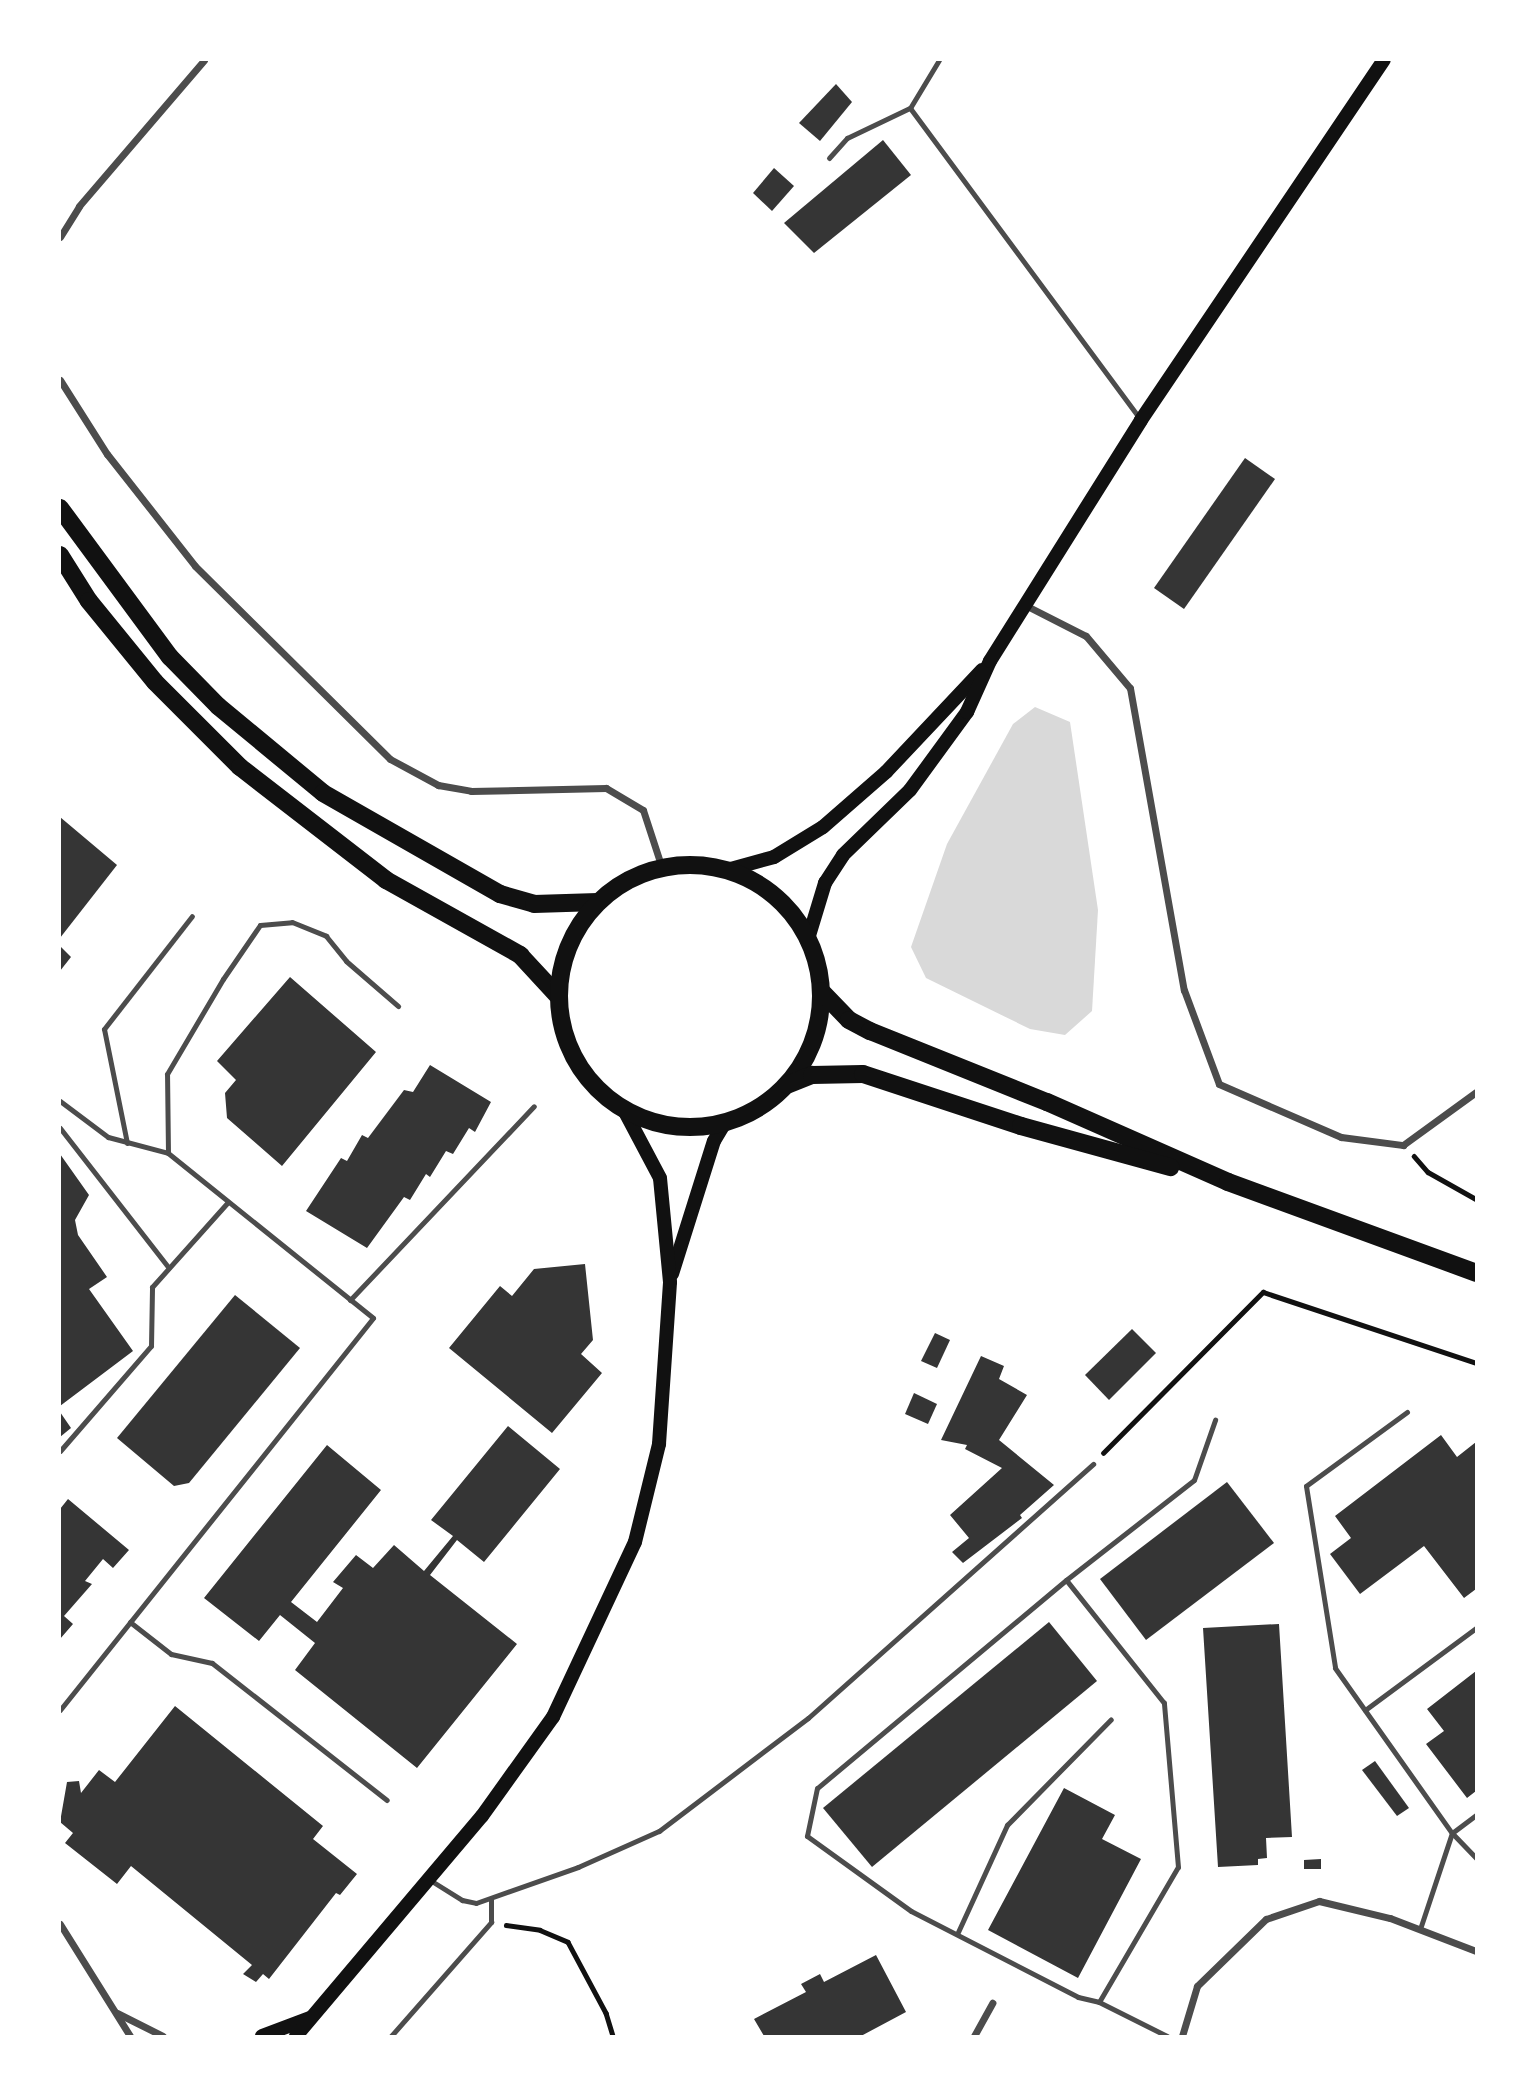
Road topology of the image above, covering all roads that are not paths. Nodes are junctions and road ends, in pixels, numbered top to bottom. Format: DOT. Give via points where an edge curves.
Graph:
graph roads {
  1 [pos="204,60"];
  2 [pos="939,60"];
  3 [pos="1384,60"];
  4 [pos="910,108"];
  5 [pos="829,158"];
  6 [pos="60,237"];
  7 [pos="60,380"];
  8 [pos="1141,420"];
  9 [pos="60,508"];
  10 [pos="60,555"];
  11 [pos="1025,605"];
  12 [pos="990,661"];
  13 [pos="662,868"];
  14 [pos="727,870"];
  15 [pos="598,902"];
  16 [pos="192,916"];
  17 [pos="808,939"];
  18 [pos="821,991"];
  19 [pos="558,995"];
  20 [pos="398,1006"];
  21 [pos="787,1085"];
  22 [pos="1476,1093"];
  23 [pos="60,1101"];
  24 [pos="534,1106"];
  25 [pos="625,1112"];
  26 [pos="725,1123"];
  27 [pos="60,1128"];
  28 [pos="127,1143"];
  29 [pos="168,1153"];
  30 [pos="1228,1182"];
  31 [pos="228,1202"];
  32 [pos="169,1268"];
  33 [pos="1476,1273"];
  34 [pos="670,1282"];
  35 [pos="350,1300"];
  36 [pos="1407,1412"];
  37 [pos="1215,1420"];
  38 [pos="60,1451"];
  39 [pos="1093,1464"];
  40 [pos="1066,1580"];
  41 [pos="130,1622"];
  42 [pos="1476,1628"];
  43 [pos="60,1710"];
  44 [pos="1365,1710"];
  45 [pos="1111,1719"];
  46 [pos="387,1800"];
  47 [pos="1476,1815"];
  48 [pos="1452,1833"];
  49 [pos="1476,1858"];
  50 [pos="430,1880"];
  51 [pos="491,1899"];
  52 [pos="60,1924"];
  53 [pos="1420,1929"];
  54 [pos="958,1932"];
  55 [pos="1476,1951"];
  56 [pos="1099,2002"];
  57 [pos="992,2003"];
  58 [pos="116,2012"];
  59 [pos="311,2018"];
  60 [pos="130,2036"];
  61 [pos="163,2036"];
  62 [pos="261,2036"];
  63 [pos="296,2036"];
  64 [pos="391,2036"];
  65 [pos="974,2036"];
  66 [pos="1167,2036"];
  67 [pos="1182,2036"];
  1 -- 6 [label="street" via="79,206"];
  2 -- 4 [label="lane"];
  3 -- 8 [label="main road"];
  4 -- 5 [label="lane" via="847,138"];
  4 -- 8 [label="lane"];
  7 -- 13 [label="street" via="107,454 195,566 390,759 438,785 471,792 585,788 616,792 643,810"];
  8 -- 11 [label="main road"];
  9 -- 15 [label="main road" via="170,657 218,706 323,793 500,894 534,904"];
  10 -- 19 [label="main road" via="89,601 155,682 240,767 386,880 520,955"];
  11 -- 12 [label="main road"];
  11 -- 22 [label="street" via="1086,636 1130,688 1184,990 1219,1084 1341,1137 1404,1145"];
  12 -- 14 [label="main road" via="886,772 823,827 774,857"];
  12 -- 17 [label="main road" via="967,712 939,754 910,790 843,855 825,883"];
  13 -- 14 [label="main road" via="694,865"];
  13 -- 15 [label="main road" via="628,880"];
  14 -- 17 [label="main road" via="760,885 788,908"];
  15 -- 19 [label="main road" via="576,929 562,961"];
  16 -- 28 [label="lane" via="104,1029"];
  17 -- 18 [label="main road"];
  18 -- 21 [label="main road" via="818,1025 806,1057"];
  18 -- 30 [label="main road" via="849,1020 870,1031"];
  19 -- 25 [label="main road" via="565,1041 589,1082"];
  20 -- 29 [label="lane" via="346,961 326,936 292,922 260,925 167,1074"];
  21 -- 26 [label="main road" via="758,1109"];
  21 -- 30 [label="main road" via="812,1075 863,1074 1021,1126"];
  23 -- 28 [label="lane" via="108,1137"];
  24 -- 35 [label="lane"];
  25 -- 26 [label="main road" via="674,1127"];
  25 -- 34 [label="main road" via="660,1178"];
  26 -- 34 [label="main road" via="714,1141"];
  27 -- 32 [label="lane"];
  28 -- 29 [label="lane"];
  29 -- 31 [label="lane"];
  30 -- 33 [label="main road"];
  31 -- 32 [label="lane"];
  31 -- 35 [label="lane"];
  32 -- 38 [label="lane" via="152,1287 151,1346"];
  34 -- 50 [label="main road" via="659,1444 635,1542 553,1717"];
  35 -- 41 [label="lane" via="373,1318"];
  36 -- 44 [label="lane" via="1306,1486 1335,1668"];
  37 -- 40 [label="lane" via="1194,1480"];
  39 -- 51 [label="lane" via="808,1717 659,1831"];
  40 -- 54 [label="lane" via="817,1788 807,1836 911,1911"];
  40 -- 56 [label="lane" via="1164,1703 1178,1867"];
  41 -- 43 [label="lane"];
  41 -- 46 [label="lane" via="171,1654 212,1662"];
  42 -- 44 [label="lane"];
  44 -- 48 [label="lane"];
  45 -- 54 [label="lane" via="1007,1825"];
  47 -- 48 [label="lane"];
  48 -- 49 [label="lane"];
  48 -- 53 [label="lane"];
  50 -- 51 [label="lane" via="462,1900"];
  50 -- 59 [label="main road"];
  51 -- 64 [label="lane" via="491,1922"];
  52 -- 58 [label="street"];
  53 -- 55 [label="street"];
  53 -- 67 [label="street" via="1319,1901 1266,1919 1196,1986"];
  54 -- 56 [label="lane" via="1078,1997"];
  56 -- 66 [label="lane"];
  57 -- 65 [label="street"];
  58 -- 60 [label="street"];
  58 -- 61 [label="street"];
  59 -- 62 [label="main road"];
  59 -- 63 [label="main road"];
}
